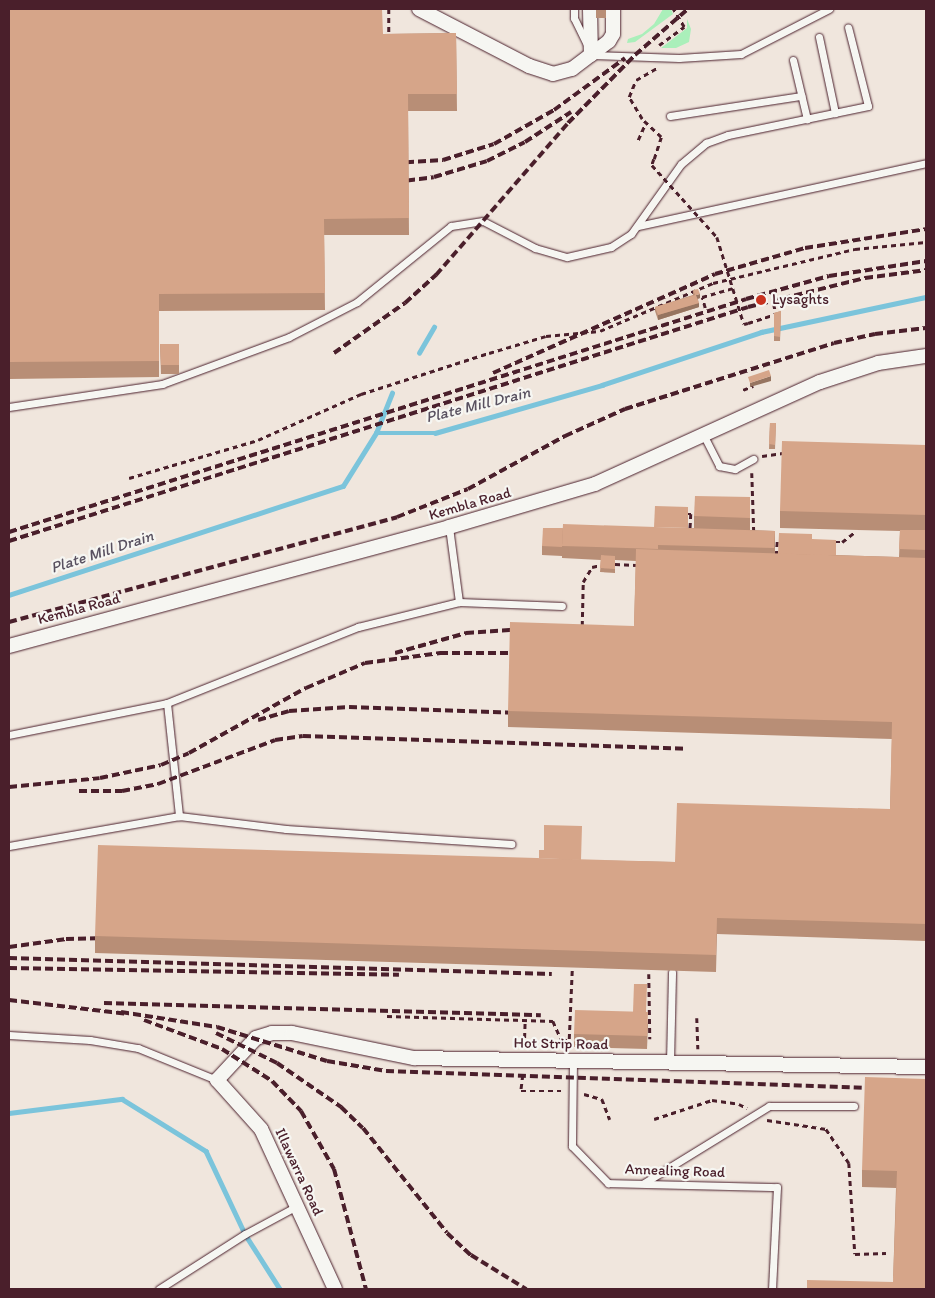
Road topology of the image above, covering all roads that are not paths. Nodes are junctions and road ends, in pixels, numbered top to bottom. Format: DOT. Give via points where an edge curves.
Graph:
graph roads {
  1 [pos="419,9"];
  2 [pos="574,9"];
  3 [pos="590,9"];
  4 [pos="613,9"];
  5 [pos="829,9"];
  6 [pos="848,27"];
  7 [pos="819,37"];
  8 [pos="591,55"];
  9 [pos="793,60"];
  10 [pos="802,96"];
  11 [pos="835,113"];
  12 [pos="670,116"];
  13 [pos="807,119"];
  14 [pos="926,163"];
  15 [pos="638,226"];
  16 [pos="926,356"];
  17 [pos="9,407"];
  18 [pos="703,434"];
  19 [pos="753,459"];
  20 [pos="449,527"];
  21 [pos="459,602"];
  22 [pos="562,606"];
  23 [pos="9,646"];
  24 [pos="168,703"];
  25 [pos="9,735"];
  26 [pos="179,816"];
  27 [pos="512,844"];
  28 [pos="9,846"];
  29 [pos="672,972"];
  30 [pos="9,1035"];
  31 [pos="573,1061"];
  32 [pos="670,1062"];
  33 [pos="926,1067"];
  34 [pos="217,1080"];
  35 [pos="854,1106"];
  36 [pos="644,1184"];
  37 [pos="297,1206"];
  38 [pos="159,1289"];
  39 [pos="336,1289"];
  40 [pos="772,1289"];
  1 -- 8 [label="street" via="543,72 564,72"];
  2 -- 8 [label="lane" via="574,18"];
  3 -- 8 [label="street"];
  4 -- 8 [label="street" via="612,36"];
  5 -- 8 [label="lane" via="742,54 679,58"];
  6 -- 11 [label="lane" via="868,106"];
  7 -- 11 [label="lane"];
  9 -- 10 [label="lane"];
  10 -- 12 [label="lane"];
  10 -- 13 [label="lane"];
  11 -- 13 [label="lane"];
  13 -- 15 [label="lane" via="728,135 697,148 681,164"];
  14 -- 15 [label="lane"];
  15 -- 17 [label="lane" via="611,247 567,257 535,248 483,221 451,226 357,302 289,337 162,384"];
  16 -- 18 [label="street, Kembla Road" via="852,370"];
  18 -- 19 [label="lane" via="719,466 734,469"];
  18 -- 20 [label="street, Kembla Road" via="595,484"];
  20 -- 21 [label="lane"];
  20 -- 23 [label="street, Kembla Road"];
  21 -- 22 [label="lane"];
  21 -- 24 [label="lane" via="358,627"];
  24 -- 25 [label="lane"];
  24 -- 26 [label="lane"];
  26 -- 27 [label="lane" via="286,829"];
  26 -- 28 [label="lane"];
  29 -- 32 [label="lane"];
  30 -- 34 [label="lane" via="90,1040 138,1048"];
  31 -- 32 [label="street, Hot Strip Road"];
  31 -- 34 [label="street, Hot Strip Road" via="414,1058 280,1032 256,1038"];
  31 -- 36 [label="lane, Annealing Road" via="572,1146 608,1182"];
  32 -- 33 [label="street, Hot Strip Road"];
  34 -- 37 [label="street, Illawarra Road" via="262,1128"];
  35 -- 36 [label="lane" via="769,1106"];
  36 -- 40 [label="lane, Annealing Road" via="777,1187"];
  37 -- 38 [label="lane" via="245,1234"];
  37 -- 39 [label="street, Illawarra Road"];
}
